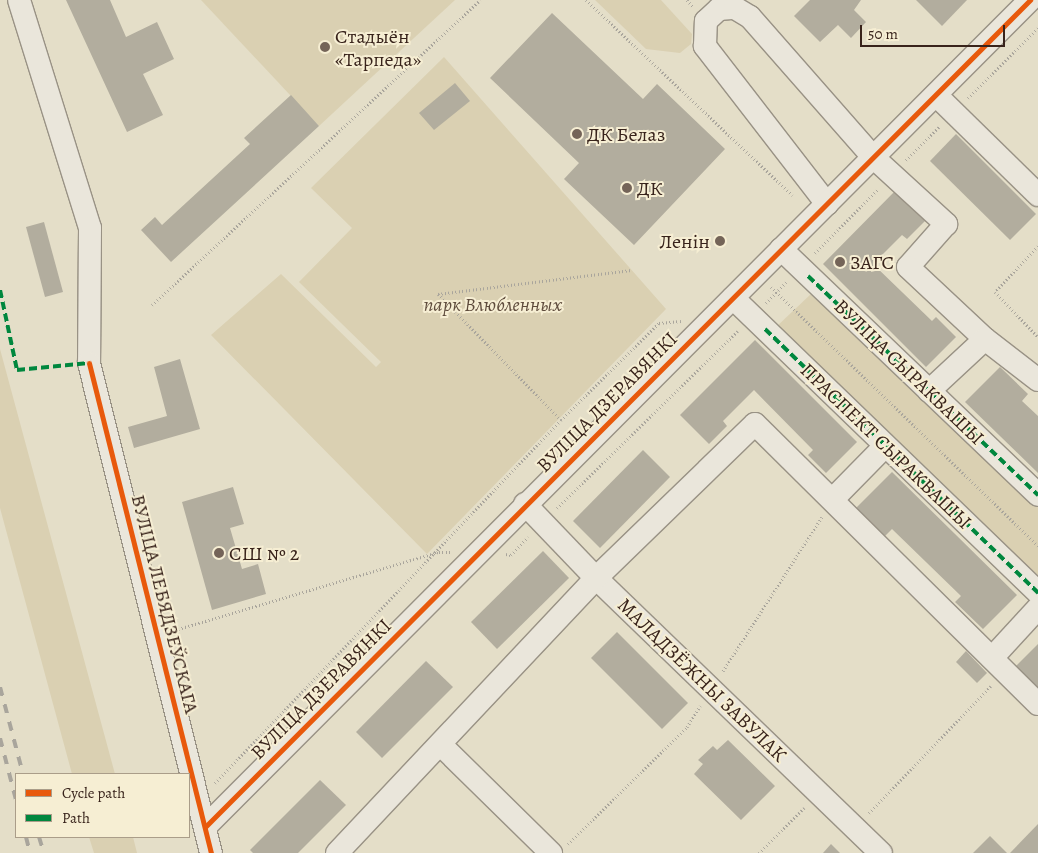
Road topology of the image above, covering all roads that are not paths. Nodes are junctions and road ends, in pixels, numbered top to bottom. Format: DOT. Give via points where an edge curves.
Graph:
graph roads {
  1 [pos="19,0"];
  2 [pos="1030,0"];
  3 [pos="936,95"];
  4 [pos="874,158"];
  5 [pos="1038,195"];
  6 [pos="821,196"];
  7 [pos="780,249"];
  8 [pos="733,298"];
  9 [pos="985,339"];
  10 [pos="1038,380"];
  11 [pos="929,392"];
  12 [pos="885,446"];
  13 [pos="1038,495"];
  14 [pos="833,499"];
  15 [pos="525,504"];
  16 [pos="596,578"];
  17 [pos="1038,593"];
  18 [pos="1038,608"];
  19 [pos="999,665"];
  20 [pos="1038,704"];
  21 [pos="442,746"];
  22 [pos="206,826"];
  23 [pos="211,853"];
  24 [pos="337,853"];
  25 [pos="551,853"];
  26 [pos="881,853"];
  1 -- 22 [label="street, ВУЛІЦА ЛЕБЯДЗЕЎСКАГА" via="90,228 89,363"];
  2 -- 3 [label="street, ВУЛІЦА ДЗЕРАВЯНКІ"];
  3 -- 4 [label="street, ВУЛІЦА ДЗЕРАВЯНКІ"];
  3 -- 5 [label="street"];
  4 -- 6 [label="street, ВУЛІЦА ДЗЕРАВЯНКІ"];
  4 -- 6 [label="street" via="750,17 736,8 719,9 706,21 705,46"];
  4 -- 9 [label="street" via="946,224 908,267"];
  6 -- 7 [label="street, ВУЛІЦА ДЗЕРАВЯНКІ"];
  7 -- 8 [label="street, ВУЛІЦА ДЗЕРАВЯНКІ"];
  7 -- 11 [label="street, ВУЛІЦА СЫРАКВАШЫ"];
  8 -- 12 [label="street, ПРАСПЕКТ СЫРАКВАШЫ"];
  8 -- 15 [label="street, ВУЛІЦА ДЗЕРАВЯНКІ"];
  9 -- 10 [label="street"];
  9 -- 11 [label="street"];
  11 -- 13 [label="street, ВУЛІЦА СЫРАКВАШЫ"];
  12 -- 14 [label="street"];
  12 -- 17 [label="street, ПРАСПЕКТ СЫРАКВАШЫ"];
  14 -- 16 [label="street" via="755,424"];
  14 -- 19 [label="street"];
  15 -- 16 [label="street, МАЛАДЗЁЖНЫ ЗАВУЛАК"];
  15 -- 22 [label="street, ВУЛІЦА ДЗЕРАВЯНКІ"];
  16 -- 21 [label="street"];
  16 -- 26 [label="street, МАЛАДЗЁЖНЫ ЗАВУЛАК"];
  18 -- 19 [label="street"];
  19 -- 20 [label="street"];
  21 -- 24 [label="street"];
  21 -- 25 [label="street"];
  22 -- 23 [label="street, ВУЛІЦА ЛЕБЯДЗЕЎСКАГА"];
}
